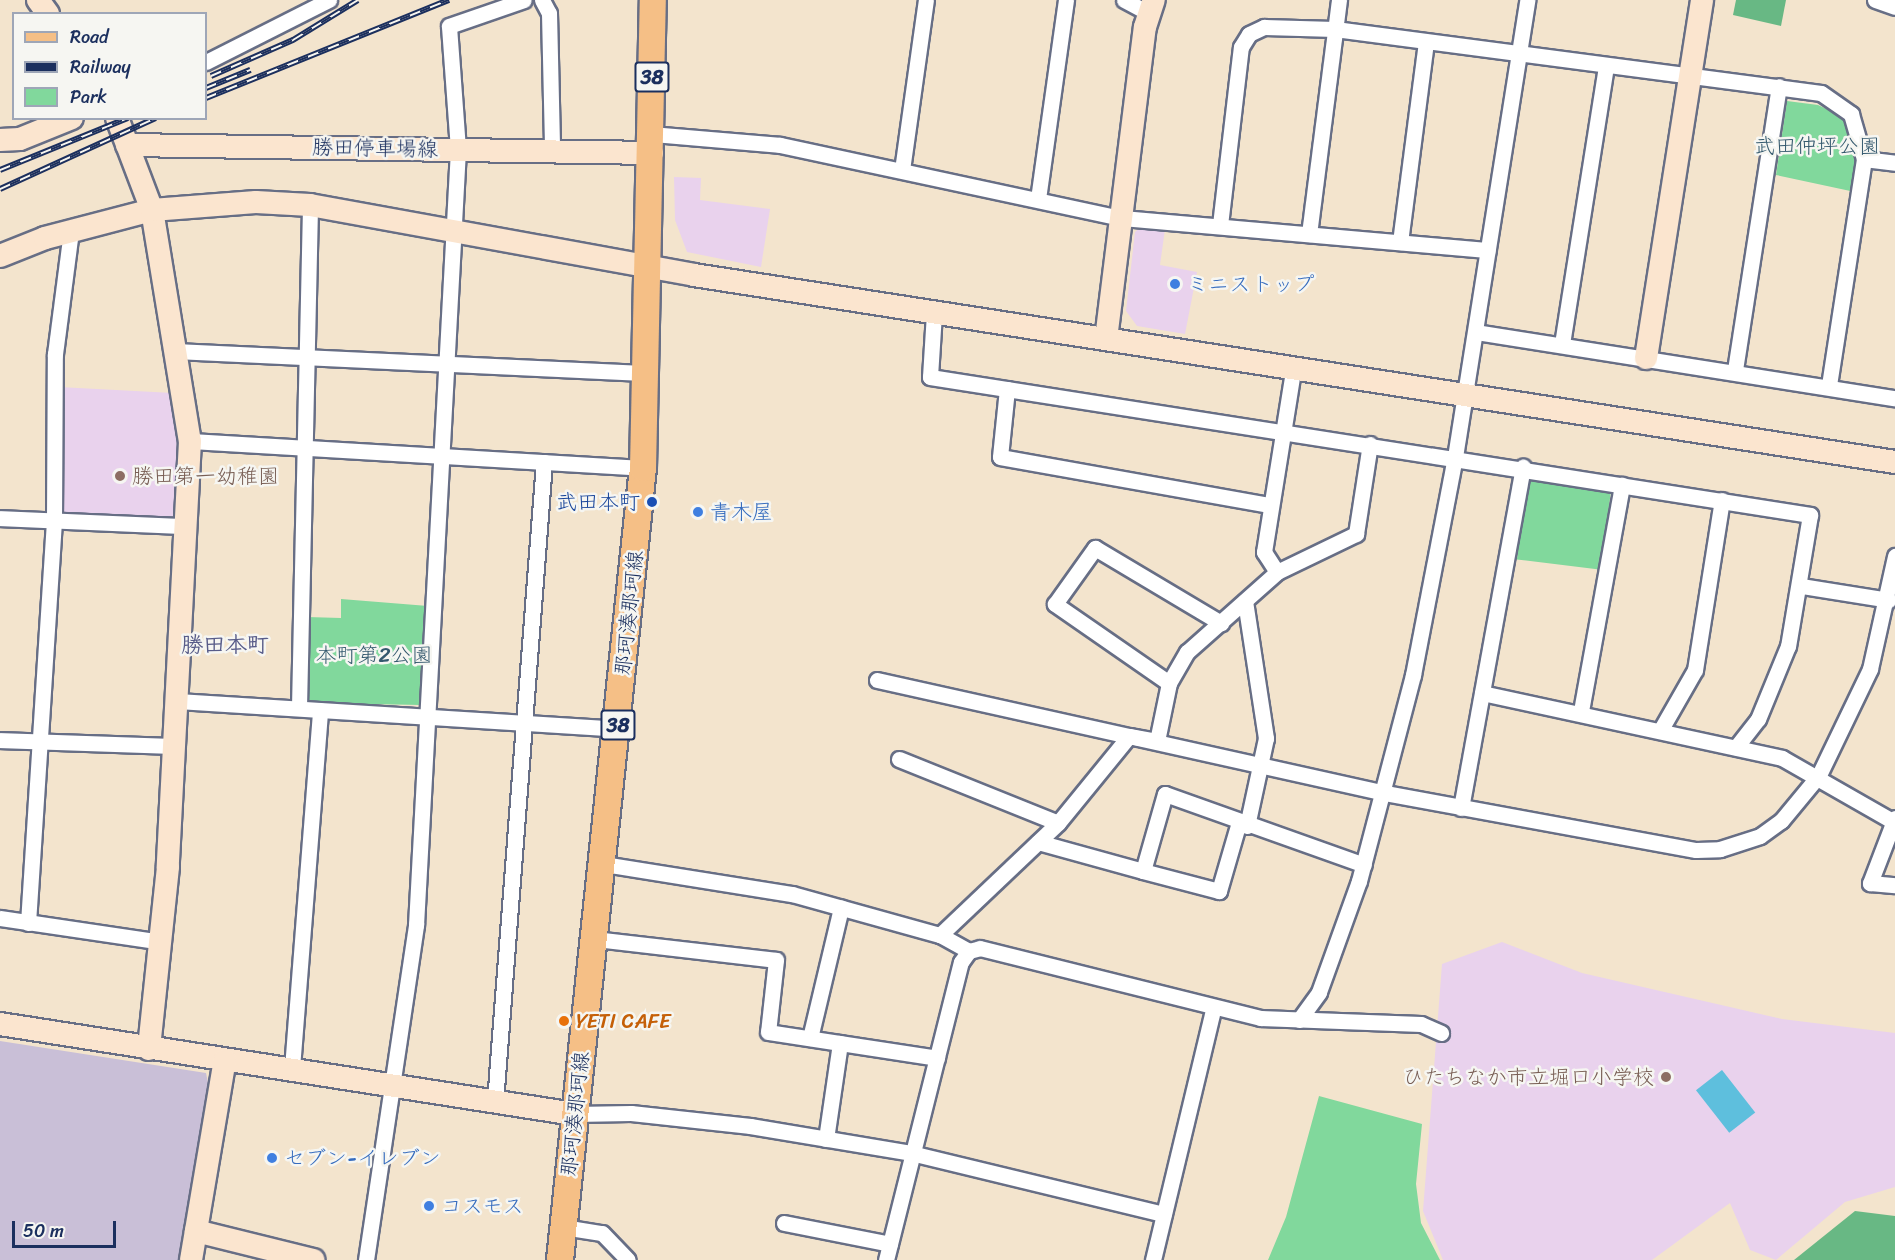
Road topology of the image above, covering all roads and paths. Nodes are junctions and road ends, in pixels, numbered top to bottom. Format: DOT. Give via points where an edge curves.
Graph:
graph roads {
  1 [pos="329,0"];
  2 [pos="524,0"];
  3 [pos="542,0"];
  4 [pos="653,0"];
  5 [pos="926,0"];
  6 [pos="1066,0"];
  7 [pos="1124,0"];
  8 [pos="1338,0"];
  9 [pos="1527,0"];
  10 [pos="1702,0"];
  11 [pos="1875,0"];
  12 [pos="1151,6"];
  13 [pos="1895,8"];
  14 [pos="1335,29"];
  15 [pos="1426,42"];
  16 [pos="1519,52"];
  17 [pos="207,61"];
  18 [pos="1606,65"];
  19 [pos="1690,74"];
  20 [pos="1779,86"];
  21 [pos="67,120"];
  22 [pos="118,120"];
  23 [pos="0,140"];
  24 [pos="652,144"];
  25 [pos="127,145"];
  26 [pos="458,149"];
  27 [pos="552,150"];
  28 [pos="1864,159"];
  29 [pos="1895,163"];
  30 [pos="902,170"];
  31 [pos="1038,199"];
  32 [pos="310,205"];
  33 [pos="152,210"];
  34 [pos="1121,218"];
  35 [pos="1220,225"];
  36 [pos="452,229"];
  37 [pos="71,231"];
  38 [pos="1309,234"];
  39 [pos="1400,242"];
  40 [pos="1488,250"];
  41 [pos="0,256"];
  42 [pos="649,267"];
  43 [pos="933,313"];
  44 [pos="1476,332"];
  45 [pos="1106,339"];
  46 [pos="1562,345"];
  47 [pos="177,351"];
  48 [pos="307,358"];
  49 [pos="1647,358"];
  50 [pos="446,367"];
  51 [pos="1293,369"];
  52 [pos="1735,370"];
  53 [pos="646,374"];
  54 [pos="1829,386"];
  55 [pos="1007,389"];
  56 [pos="1466,395"];
  57 [pos="1895,398"];
  58 [pos="1283,429"];
  59 [pos="190,441"];
  60 [pos="1370,444"];
  61 [pos="304,448"];
  62 [pos="443,457"];
  63 [pos="1455,457"];
  64 [pos="544,462"];
  65 [pos="1895,462"];
  66 [pos="1523,467"];
  67 [pos="643,468"];
  68 [pos="1622,485"];
  69 [pos="1722,501"];
  70 [pos="1270,505"];
  71 [pos="0,518"];
  72 [pos="54,520"];
  73 [pos="185,526"];
  74 [pos="1895,556"];
  75 [pos="1277,572"];
  76 [pos="1802,586"];
  77 [pos="1889,600"];
  78 [pos="1245,601"];
  79 [pos="1221,623"];
  80 [pos="877,680"];
  81 [pos="1169,682"];
  82 [pos="1482,693"];
  83 [pos="177,701"];
  84 [pos="299,707"];
  85 [pos="320,710"];
  86 [pos="1581,711"];
  87 [pos="428,714"];
  88 [pos="526,721"];
  89 [pos="618,729"];
  90 [pos="1660,731"];
  91 [pos="1129,736"];
  92 [pos="0,740"];
  93 [pos="42,741"];
  94 [pos="1157,741"];
  95 [pos="173,746"];
  96 [pos="1736,747"];
  97 [pos="899,759"];
  98 [pos="1263,763"];
  99 [pos="1819,775"];
  100 [pos="1385,793"];
  101 [pos="1461,808"];
  102 [pos="1894,820"];
  103 [pos="1058,823"];
  104 [pos="1243,824"];
  105 [pos="1038,842"];
  106 [pos="604,864"];
  107 [pos="1364,865"];
  108 [pos="1143,871"];
  109 [pos="1895,885"];
  110 [pos="841,908"];
  111 [pos="0,918"];
  112 [pos="28,923"];
  113 [pos="940,936"];
  114 [pos="596,939"];
  115 [pos="162,942"];
  116 [pos="969,951"];
  117 [pos="1213,1010"];
  118 [pos="1299,1020"];
  119 [pos="0,1024"];
  120 [pos="1441,1032"];
  121 [pos="810,1038"];
  122 [pos="840,1043"];
  123 [pos="149,1048"];
  124 [pos="937,1058"];
  125 [pos="225,1060"];
  126 [pos="292,1068"];
  127 [pos="395,1084"];
  128 [pos="495,1102"];
  129 [pos="574,1114"];
  130 [pos="826,1139"];
  131 [pos="911,1153"];
  132 [pos="1164,1214"];
  133 [pos="784,1223"];
  134 [pos="563,1227"];
  135 [pos="196,1231"];
  136 [pos="890,1244"];
  137 [pos="191,1260"];
  138 [pos="313,1260"];
  139 [pos="366,1260"];
  140 [pos="560,1260"];
  141 [pos="628,1260"];
  142 [pos="886,1260"];
  143 [pos="1152,1260"];
  1 -- 17 [label="street"];
  2 -- 26 [label="street" via="449,26"];
  3 -- 27 [label="street" via="549,13"];
  4 -- 24 [label="main road, 那珂湊那珂線 / 38"];
  5 -- 30 [label="street"];
  6 -- 31 [label="street"];
  7 -- 12 [label="street"];
  8 -- 14 [label="street"];
  9 -- 16 [label="street"];
  10 -- 19 [label="street"];
  11 -- 13 [label="street"];
  12 -- 34 [label="street"];
  14 -- 15 [label="street"];
  14 -- 35 [label="street" via="1264,27 1249,34 1237,70"];
  14 -- 38 [label="street"];
  15 -- 16 [label="street"];
  15 -- 39 [label="street"];
  16 -- 18 [label="street"];
  16 -- 40 [label="street"];
  18 -- 19 [label="street"];
  18 -- 46 [label="street"];
  19 -- 20 [label="street"];
  19 -- 49 [label="street"];
  20 -- 28 [label="street" via="1838,101 1860,128"];
  20 -- 52 [label="street"];
  21 -- 23 [label="street" via="20,140"];
  22 -- 25 [label="street"];
  24 -- 27 [label="street, 勝田停車場線"];
  24 -- 30 [label="street" via="780,145"];
  24 -- 42 [label="main road, 那珂湊那珂線 / 38"];
  25 -- 26 [label="street, 勝田停車場線"];
  25 -- 33 [label="street"];
  26 -- 27 [label="street, 勝田停車場線"];
  26 -- 36 [label="street"];
  28 -- 29 [label="street"];
  28 -- 54 [label="street"];
  30 -- 31 [label="street"];
  31 -- 34 [label="street"];
  32 -- 33 [label="street" via="256,202"];
  32 -- 36 [label="street"];
  32 -- 48 [label="street"];
  33 -- 37 [label="street"];
  33 -- 47 [label="street"];
  34 -- 35 [label="street"];
  34 -- 45 [label="street"];
  35 -- 38 [label="street"];
  36 -- 42 [label="street"];
  36 -- 50 [label="street"];
  37 -- 41 [label="street"];
  37 -- 72 [label="street" via="55,354"];
  38 -- 39 [label="street"];
  39 -- 40 [label="street"];
  40 -- 44 [label="street"];
  42 -- 43 [label="street"];
  42 -- 53 [label="main road, 那珂湊那珂線 / 38"];
  43 -- 45 [label="street"];
  43 -- 55 [label="street" via="930,377"];
  44 -- 46 [label="street"];
  44 -- 56 [label="street"];
  45 -- 51 [label="street"];
  46 -- 49 [label="street"];
  47 -- 48 [label="street"];
  47 -- 59 [label="street"];
  48 -- 50 [label="street"];
  48 -- 61 [label="street"];
  49 -- 52 [label="street"];
  50 -- 53 [label="street"];
  50 -- 62 [label="street"];
  51 -- 56 [label="street"];
  51 -- 58 [label="street"];
  52 -- 54 [label="street"];
  53 -- 67 [label="main road, 那珂湊那珂線 / 38"];
  54 -- 57 [label="street"];
  55 -- 58 [label="street"];
  55 -- 70 [label="street" via="1000,457"];
  56 -- 63 [label="street"];
  56 -- 65 [label="street"];
  58 -- 60 [label="street"];
  58 -- 70 [label="street"];
  59 -- 61 [label="street"];
  59 -- 73 [label="street"];
  60 -- 63 [label="street"];
  60 -- 75 [label="street" via="1356,534"];
  61 -- 62 [label="street"];
  61 -- 84 [label="street"];
  62 -- 64 [label="street"];
  62 -- 87 [label="street"];
  63 -- 66 [label="street"];
  63 -- 100 [label="street"];
  64 -- 67 [label="street"];
  64 -- 88 [label="street"];
  66 -- 68 [label="street"];
  66 -- 82 [label="street"];
  67 -- 89 [label="main road, 那珂湊那珂線 / 38"];
  68 -- 69 [label="street"];
  68 -- 86 [label="street"];
  69 -- 76 [label="street" via="1810,515"];
  69 -- 90 [label="street" via="1695,670"];
  70 -- 75 [label="street" via="1264,552"];
  71 -- 72 [label="street"];
  72 -- 73 [label="street"];
  72 -- 93 [label="street"];
  73 -- 83 [label="street"];
  74 -- 77 [label="street"];
  75 -- 78 [label="street"];
  76 -- 77 [label="street"];
  76 -- 96 [label="street" via="1776,681 1758,719"];
  77 -- 99 [label="street" via="1870,669"];
  78 -- 79 [label="street"];
  78 -- 98 [label="street" via="1261,690"];
  79 -- 81 [label="street" via="1187,652"];
  79 -- 81 [label="street" via="1095,548 1055,604"];
  80 -- 91 [label="street"];
  81 -- 94 [label="street"];
  82 -- 86 [label="street"];
  82 -- 101 [label="street"];
  83 -- 84 [label="street"];
  83 -- 95 [label="street"];
  84 -- 85 [label="street"];
  85 -- 87 [label="street"];
  85 -- 126 [label="street"];
  86 -- 90 [label="street"];
  87 -- 88 [label="street"];
  87 -- 127 [label="street" via="416,925"];
  88 -- 89 [label="street"];
  88 -- 128 [label="street"];
  89 -- 106 [label="main road, 那珂湊那珂線 / 38"];
  90 -- 96 [label="street"];
  91 -- 94 [label="street"];
  91 -- 103 [label="street"];
  92 -- 93 [label="street"];
  93 -- 95 [label="street"];
  93 -- 112 [label="street"];
  94 -- 98 [label="street"];
  95 -- 115 [label="street"];
  96 -- 99 [label="street" via="1782,758"];
  97 -- 103 [label="street"];
  98 -- 100 [label="street"];
  98 -- 104 [label="street"];
  99 -- 101 [label="street" via="1781,821 1750,840 1720,849 1696,850"];
  99 -- 102 [label="street"];
  100 -- 101 [label="street"];
  100 -- 107 [label="street"];
  102 -- 109 [label="street" via="1870,883"];
  103 -- 105 [label="street"];
  104 -- 107 [label="street"];
  104 -- 108 [label="street" via="1219,891"];
  104 -- 108 [label="street" via="1218,809 1165,794"];
  105 -- 108 [label="street"];
  105 -- 113 [label="street"];
  106 -- 110 [label="street" via="792,894"];
  106 -- 114 [label="main road, 那珂湊那珂線 / 38"];
  107 -- 118 [label="street" via="1319,992"];
  110 -- 113 [label="street"];
  110 -- 121 [label="street"];
  111 -- 112 [label="street"];
  112 -- 115 [label="street"];
  113 -- 116 [label="street"];
  114 -- 121 [label="street" via="776,960 768,1032"];
  114 -- 129 [label="main road, 那珂湊那珂線 / 38"];
  115 -- 123 [label="street"];
  116 -- 117 [label="street" via="1098,976"];
  116 -- 124 [label="street" via="962,962"];
  117 -- 118 [label="street"];
  117 -- 132 [label="street"];
  118 -- 120 [label="street" via="1421,1024"];
  119 -- 123 [label="street"];
  121 -- 122 [label="street"];
  122 -- 124 [label="street"];
  122 -- 130 [label="street"];
  123 -- 125 [label="street"];
  124 -- 131 [label="street"];
  125 -- 126 [label="street"];
  125 -- 135 [label="street"];
  126 -- 127 [label="street"];
  127 -- 128 [label="street"];
  127 -- 139 [label="street"];
  128 -- 129 [label="street"];
  129 -- 130 [label="street" via="631,1113"];
  129 -- 134 [label="main road, 那珂湊那珂線 / 38"];
  130 -- 131 [label="street"];
  131 -- 132 [label="street"];
  131 -- 136 [label="street"];
  132 -- 143 [label="street"];
  133 -- 136 [label="street"];
  134 -- 140 [label="main road, 那珂湊那珂線 / 38"];
  134 -- 141 [label="street" via="602,1233"];
  135 -- 137 [label="street"];
  135 -- 138 [label="street"];
  136 -- 142 [label="street"];
}
